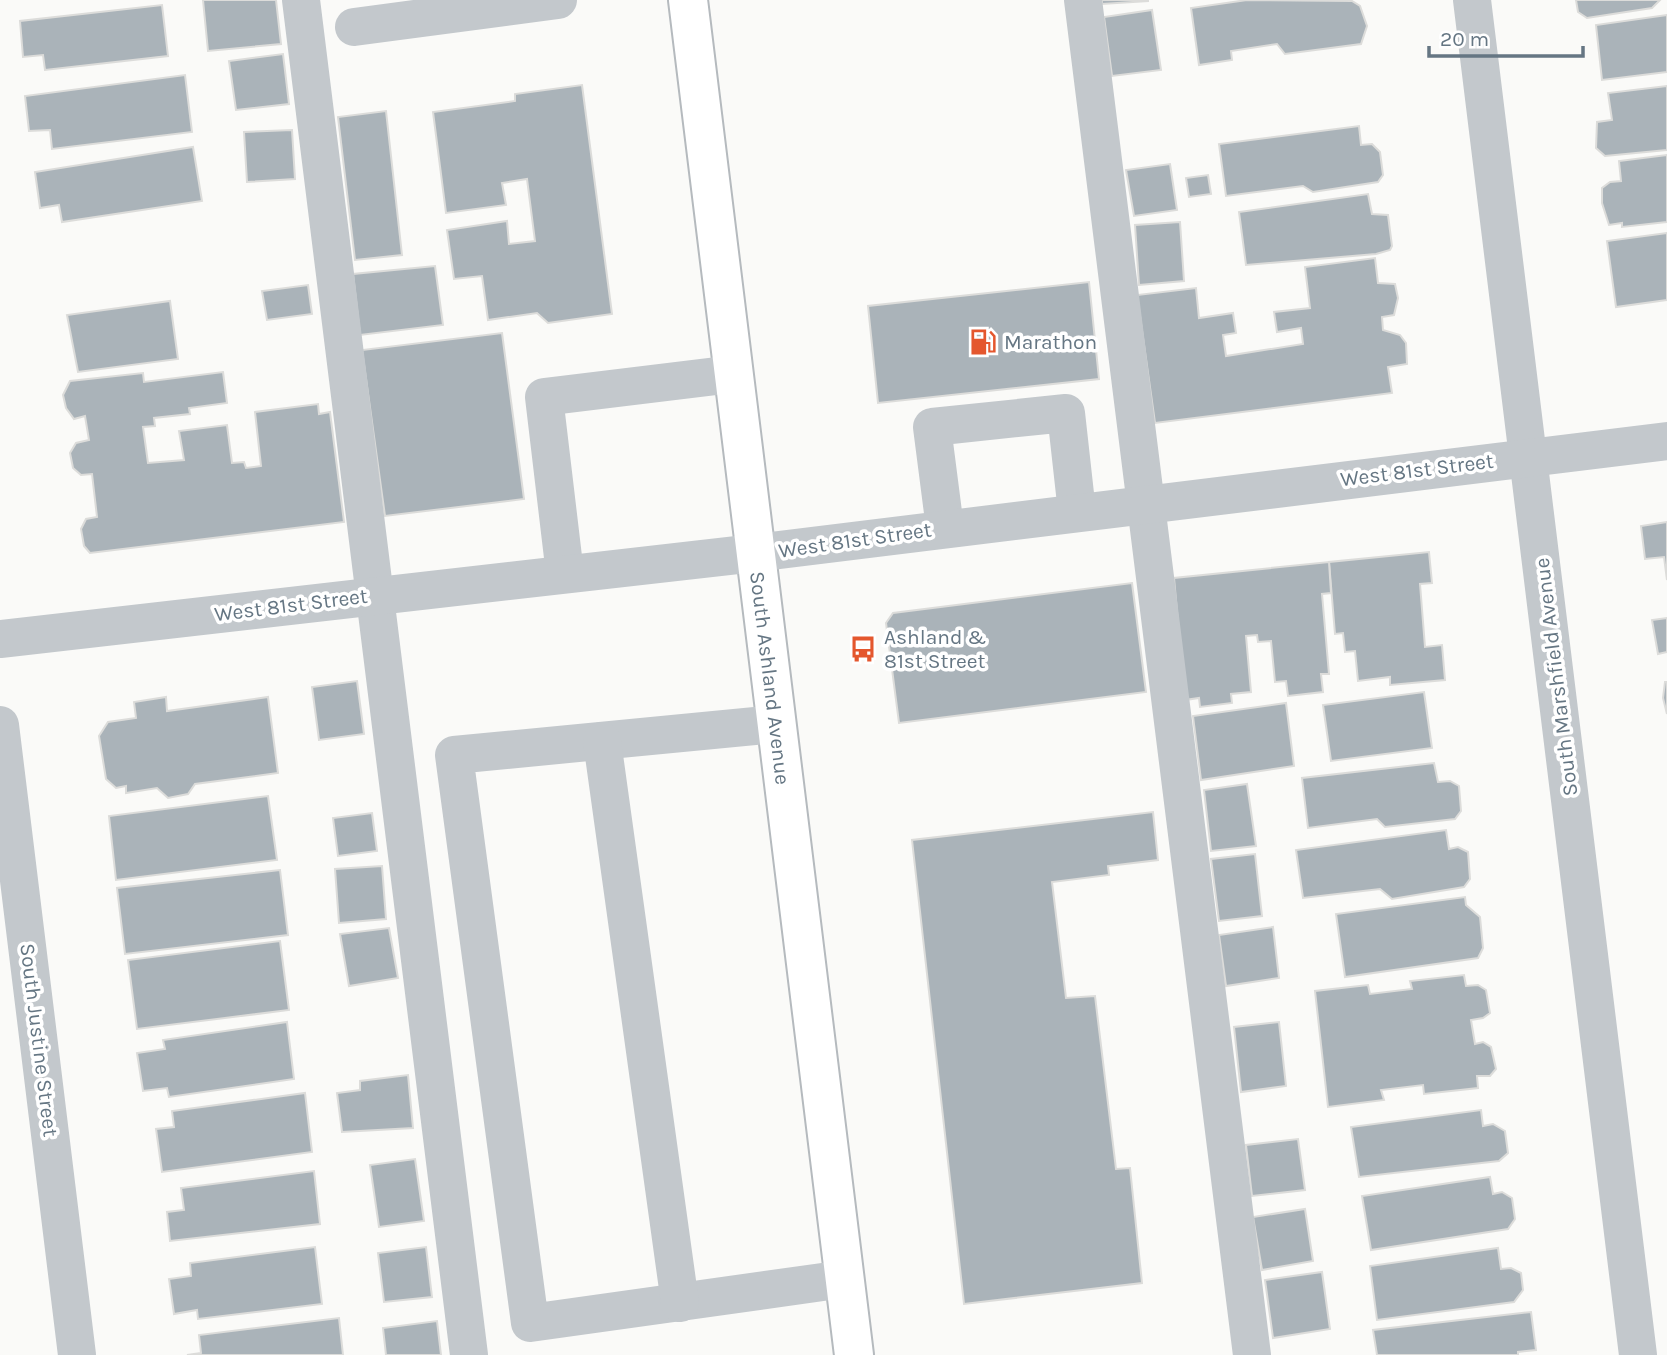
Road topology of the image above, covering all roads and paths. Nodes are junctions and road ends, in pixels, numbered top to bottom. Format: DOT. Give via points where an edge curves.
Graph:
graph roads {
  1 [pos="301,0"];
  2 [pos="558,0"];
  3 [pos="688,0"];
  4 [pos="1083,0"];
  5 [pos="1472,0"];
  6 [pos="354,27"];
  7 [pos="733,374"];
  8 [pos="1667,440"];
  9 [pos="1529,457"];
  10 [pos="1145,503"];
  11 [pos="1077,512"];
  12 [pos="945,528"];
  13 [pos="755,553"];
  14 [pos="565,574"];
  15 [pos="374,596"];
  16 [pos="0,639"];
  17 [pos="776,724"];
  18 [pos="0,725"];
  19 [pos="602,741"];
  20 [pos="844,1279"];
  21 [pos="680,1303"];
  22 [pos="78,1355"];
  23 [pos="469,1355"];
  24 [pos="854,1355"];
  25 [pos="1252,1355"];
  26 [pos="1638,1355"];
  1 -- 15 [label="street"];
  2 -- 6 [label="street"];
  3 -- 7 [label="main road, South Ashland Avenue"];
  4 -- 10 [label="street"];
  5 -- 9 [label="street, South Marshfield Avenue"];
  7 -- 13 [label="main road, South Ashland Avenue"];
  7 -- 14 [label="street" via="544,397"];
  8 -- 9 [label="street, West 81st Street"];
  9 -- 10 [label="street, West 81st Street"];
  9 -- 26 [label="street, South Marshfield Avenue"];
  10 -- 11 [label="street, West 81st Street"];
  10 -- 25 [label="street"];
  11 -- 12 [label="street, West 81st Street"];
  11 -- 12 [label="street" via="1066,413 932,427"];
  12 -- 13 [label="street, West 81st Street"];
  13 -- 14 [label="street, West 81st Street"];
  13 -- 17 [label="main road, South Ashland Avenue"];
  14 -- 15 [label="street, West 81st Street"];
  15 -- 16 [label="street, West 81st Street"];
  15 -- 23 [label="street"];
  17 -- 19 [label="street"];
  17 -- 20 [label="main road, South Ashland Avenue"];
  18 -- 22 [label="street, South Justine Street"];
  19 -- 21 [label="street"];
  19 -- 21 [label="street" via="454,755 530,1323"];
  20 -- 21 [label="street"];
  20 -- 24 [label="main road, South Ashland Avenue"];
}
